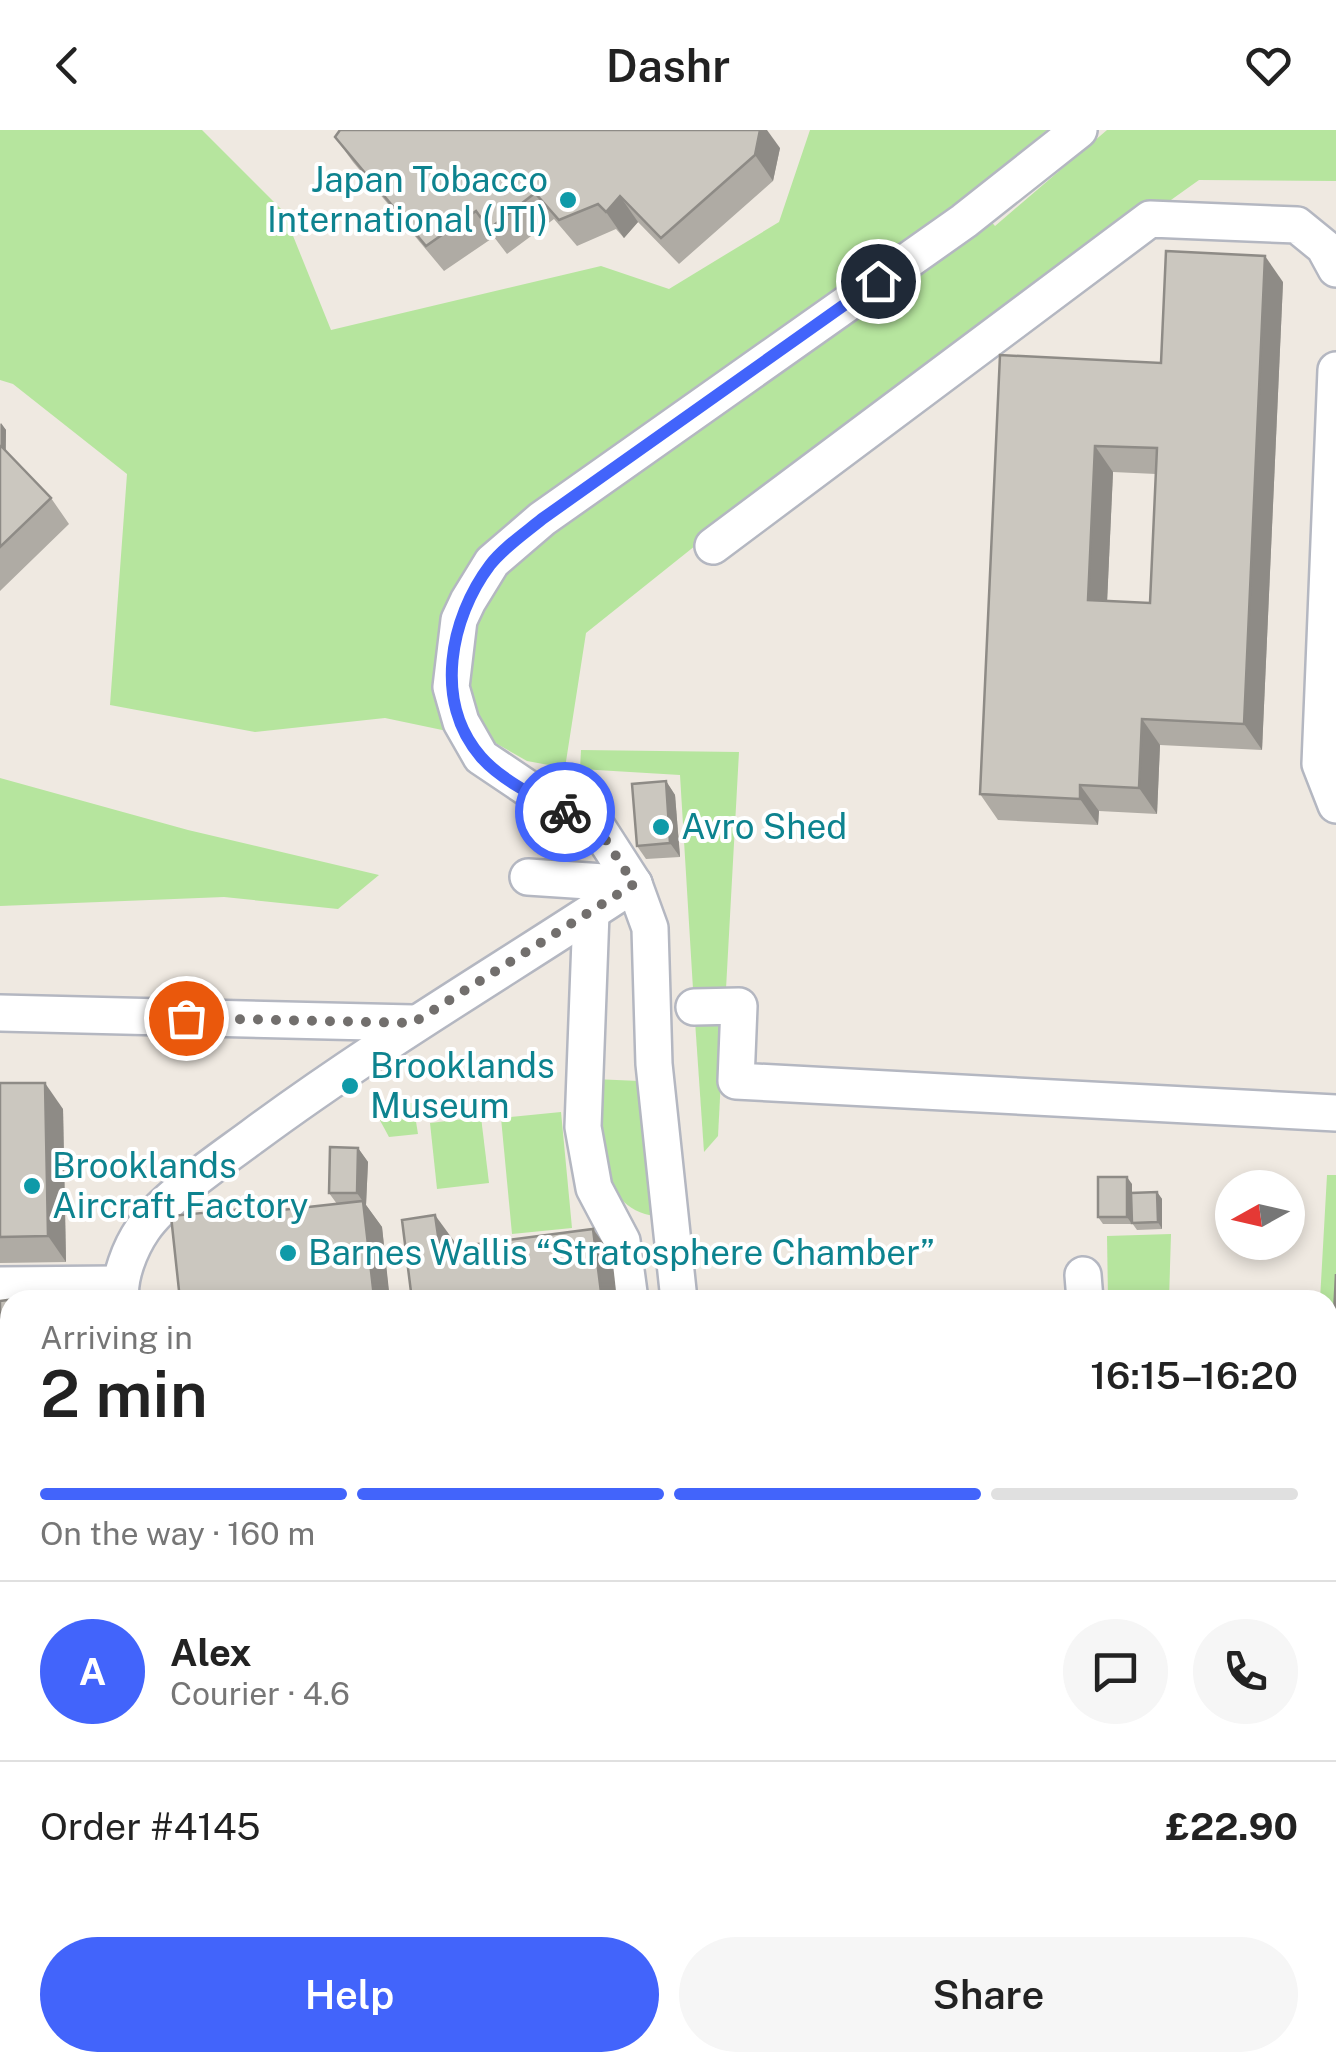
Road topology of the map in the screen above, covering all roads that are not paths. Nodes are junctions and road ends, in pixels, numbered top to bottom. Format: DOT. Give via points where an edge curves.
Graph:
graph roads {
  1 [pos="1079,130"];
  2 [pos="1336,269"];
  3 [pos="1336,370"];
  4 [pos="713,546"];
  5 [pos="1336,805"];
  6 [pos="528,877"];
  7 [pos="634,884"];
  8 [pos="591,913"];
  9 [pos="694,1007"];
  10 [pos="0,1013"];
  11 [pos="413,1023"];
  12 [pos="1336,1113"];
  13 [pos="0,1285"];
  14 [pos="86,1290"];
  15 [pos="121,1290"];
  16 [pos="629,1290"];
  17 [pos="678,1290"];
  1 -- 7 [label="lane" via="964,221 542,519 492,562 459,620 451,687 461,722 480,757 598,828"];
  2 -- 4 [label="lane" via="1324,247 1297,226 1150,219"];
  3 -- 5 [label="lane" via="1320,764"];
  6 -- 7 [label="lane"];
  7 -- 8 [label="lane"];
  7 -- 17 [label="lane" via="650,928 654,1064"];
  8 -- 11 [label="lane"];
  8 -- 16 [label="lane" via="583,1127 594,1188 622,1241"];
  9 -- 12 [label="lane" via="739,1006 736,1082"];
  10 -- 11 [label="lane"];
  11 -- 15 [label="lane" via="192,1182 143,1228"];
  13 -- 14 [label="lane"];
}
